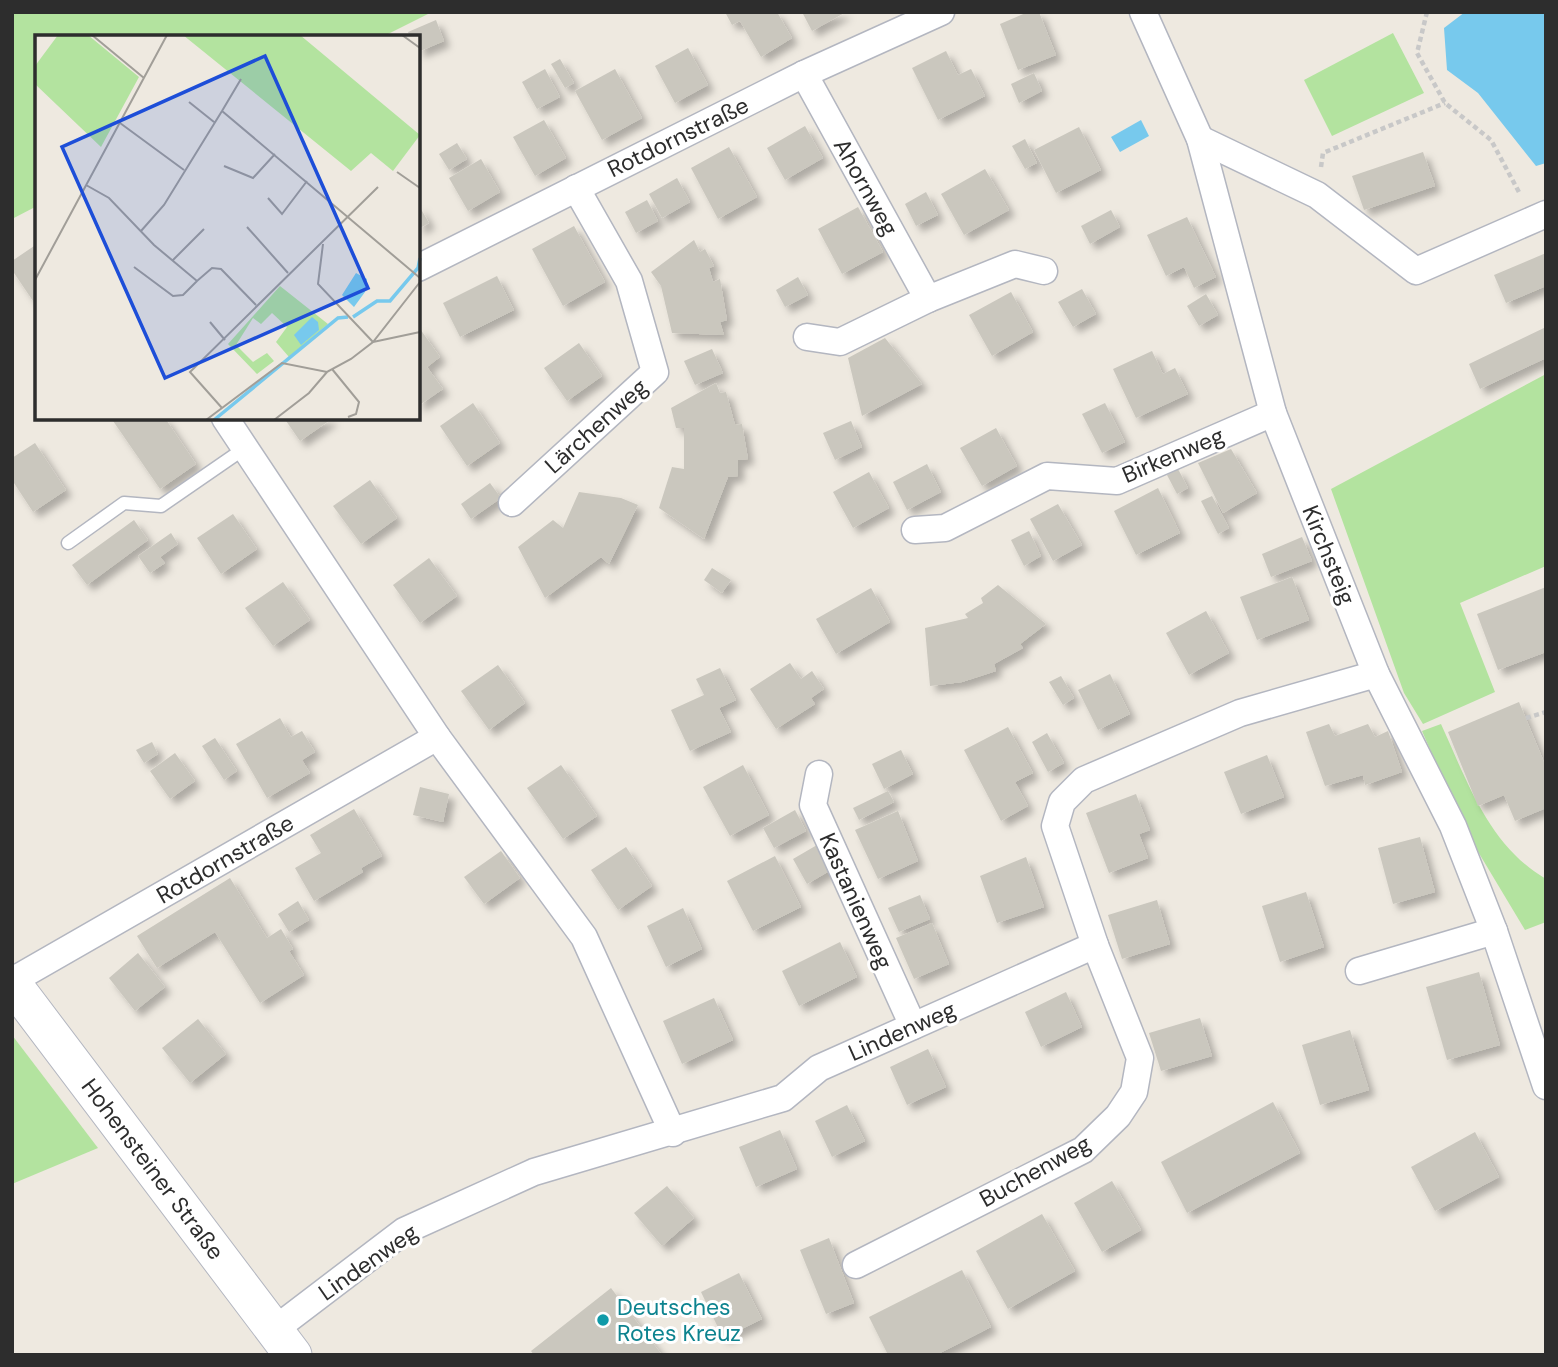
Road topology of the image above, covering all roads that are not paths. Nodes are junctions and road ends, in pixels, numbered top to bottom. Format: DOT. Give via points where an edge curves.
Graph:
graph roads {
  1 [pos="941,12"];
  2 [pos="1143,12"];
  3 [pos="804,75"];
  4 [pos="1200,139"];
  5 [pos="576,188"];
  6 [pos="1540,216"];
  7 [pos="420,267"];
  8 [pos="1044,271"];
  9 [pos="928,299"];
  10 [pos="807,337"];
  11 [pos="1273,413"];
  12 [pos="226,420"];
  13 [pos="245,449"];
  14 [pos="512,503"];
  15 [pos="915,530"];
  16 [pos="68,543"];
  17 [pos="1376,674"];
  18 [pos="437,737"];
  19 [pos="819,774"];
  20 [pos="1494,931"];
  21 [pos="1095,945"];
  22 [pos="1359,971"];
  23 [pos="12,982"];
  24 [pos="913,1026"];
  25 [pos="1546,1086"];
  26 [pos="673,1133"];
  27 [pos="856,1265"];
  28 [pos="284,1342"];
  1 -- 3 [label="street, Rotdornstraße"];
  2 -- 4 [label="street, Kirchsteig"];
  3 -- 5 [label="street, Rotdornstraße"];
  3 -- 9 [label="street, Ahornweg"];
  4 -- 6 [label="street" via="1317,195 1416,271"];
  4 -- 11 [label="street, Kirchsteig"];
  5 -- 7 [label="street, Rotdornstraße"];
  5 -- 14 [label="street, Lärchenweg" via="629,281 655,372"];
  8 -- 9 [label="street" via="1015,264"];
  9 -- 10 [label="street" via="839,342"];
  11 -- 15 [label="street, Birkenweg" via="1117,481 1047,476 945,528"];
  11 -- 17 [label="street, Kirchsteig"];
  12 -- 13 [label="street"];
  13 -- 16 [label="lane" via="161,506 124,503"];
  13 -- 18 [label="street"];
  17 -- 20 [label="street, Kirchsteig" via="1453,826"];
  17 -- 21 [label="street" via="1240,713 1084,780 1069,794 1055,826"];
  18 -- 23 [label="street, Rotdornstraße"];
  18 -- 26 [label="street" via="584,937"];
  19 -- 24 [label="street, Kastanienweg" via="813,805"];
  20 -- 22 [label="street"];
  20 -- 25 [label="street, Kirchsteig"];
  21 -- 24 [label="street, Lindenweg"];
  21 -- 27 [label="street, Buchenweg" via="1140,1058 1134,1092 1118,1116 1083,1150"];
  23 -- 28 [label="main road, Hohensteiner Straße"];
  24 -- 26 [label="street, Lindenweg" via="819,1068 783,1098"];
  26 -- 28 [label="street, Lindenweg" via="534,1172 404,1231"];
}
